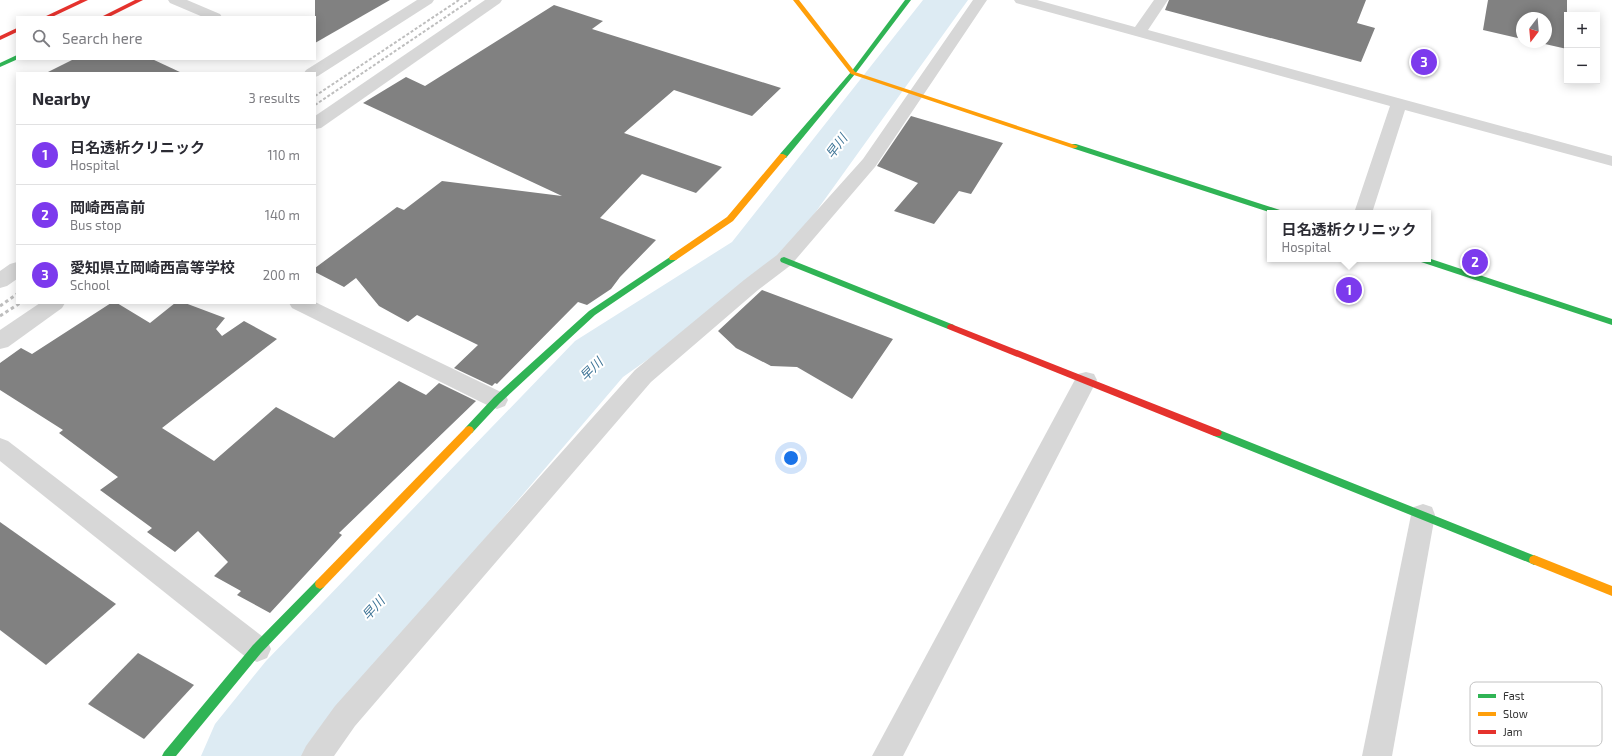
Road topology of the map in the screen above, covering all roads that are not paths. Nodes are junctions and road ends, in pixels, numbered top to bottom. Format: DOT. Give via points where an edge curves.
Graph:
graph roads {
  1 [pos="85,0"];
  2 [pos="140,0"];
  3 [pos="175,0"];
  4 [pos="427,0"];
  5 [pos="496,0"];
  6 [pos="796,0"];
  7 [pos="908,0"];
  8 [pos="980,0"];
  9 [pos="1021,0"];
  10 [pos="1161,0"];
  11 [pos="49,16"];
  12 [pos="106,16"];
  13 [pos="213,16"];
  14 [pos="16,30"];
  15 [pos="1139,32"];
  16 [pos="0,38"];
  17 [pos="16,57"];
  18 [pos="319,62"];
  19 [pos="0,65"];
  20 [pos="313,72"];
  21 [pos="853,73"];
  22 [pos="914,94"];
  23 [pos="1399,103"];
  24 [pos="316,123"];
  25 [pos="1612,161"];
  26 [pos="1271,210"];
  27 [pos="1364,210"];
  28 [pos="784,260"];
  29 [pos="1430,262"];
  30 [pos="16,270"];
  31 [pos="0,281"];
  32 [pos="54,304"];
  33 [pos="301,304"];
  34 [pos="1612,322"];
  35 [pos="0,341"];
  36 [pos="1086,380"];
  37 [pos="497,400"];
  38 [pos="0,448"];
  39 [pos="1423,515"];
  40 [pos="1612,591"];
  41 [pos="257,649"];
  42 [pos="168,756"];
  43 [pos="316,756"];
  44 [pos="887,756"];
  45 [pos="1377,756"];
  1 -- 11 [label="main road"];
  2 -- 12 [label="main road"];
  3 -- 13 [label="street"];
  4 -- 18 [label="street"];
  5 -- 24 [label="street"];
  6 -- 21 [label="main road"];
  7 -- 21 [label="main road"];
  8 -- 22 [label="street"];
  9 -- 15 [label="street"];
  10 -- 15 [label="street"];
  14 -- 16 [label="main road"];
  15 -- 23 [label="street"];
  17 -- 19 [label="main road"];
  18 -- 20 [label="street"];
  21 -- 22 [label="main road"];
  21 -- 37 [label="main road" via="730,219 592,313"];
  22 -- 26 [label="main road"];
  22 -- 28 [label="street" via="868,163"];
  23 -- 25 [label="street"];
  23 -- 27 [label="street"];
  28 -- 36 [label="main road"];
  28 -- 43 [label="street" via="643,376 345,716"];
  29 -- 34 [label="main road"];
  30 -- 31 [label="street"];
  32 -- 35 [label="street"];
  33 -- 37 [label="street"];
  36 -- 39 [label="main road"];
  36 -- 44 [label="street"];
  37 -- 41 [label="main road"];
  38 -- 41 [label="street"];
  39 -- 40 [label="main road"];
  39 -- 45 [label="street"];
  41 -- 42 [label="main road"];
}
